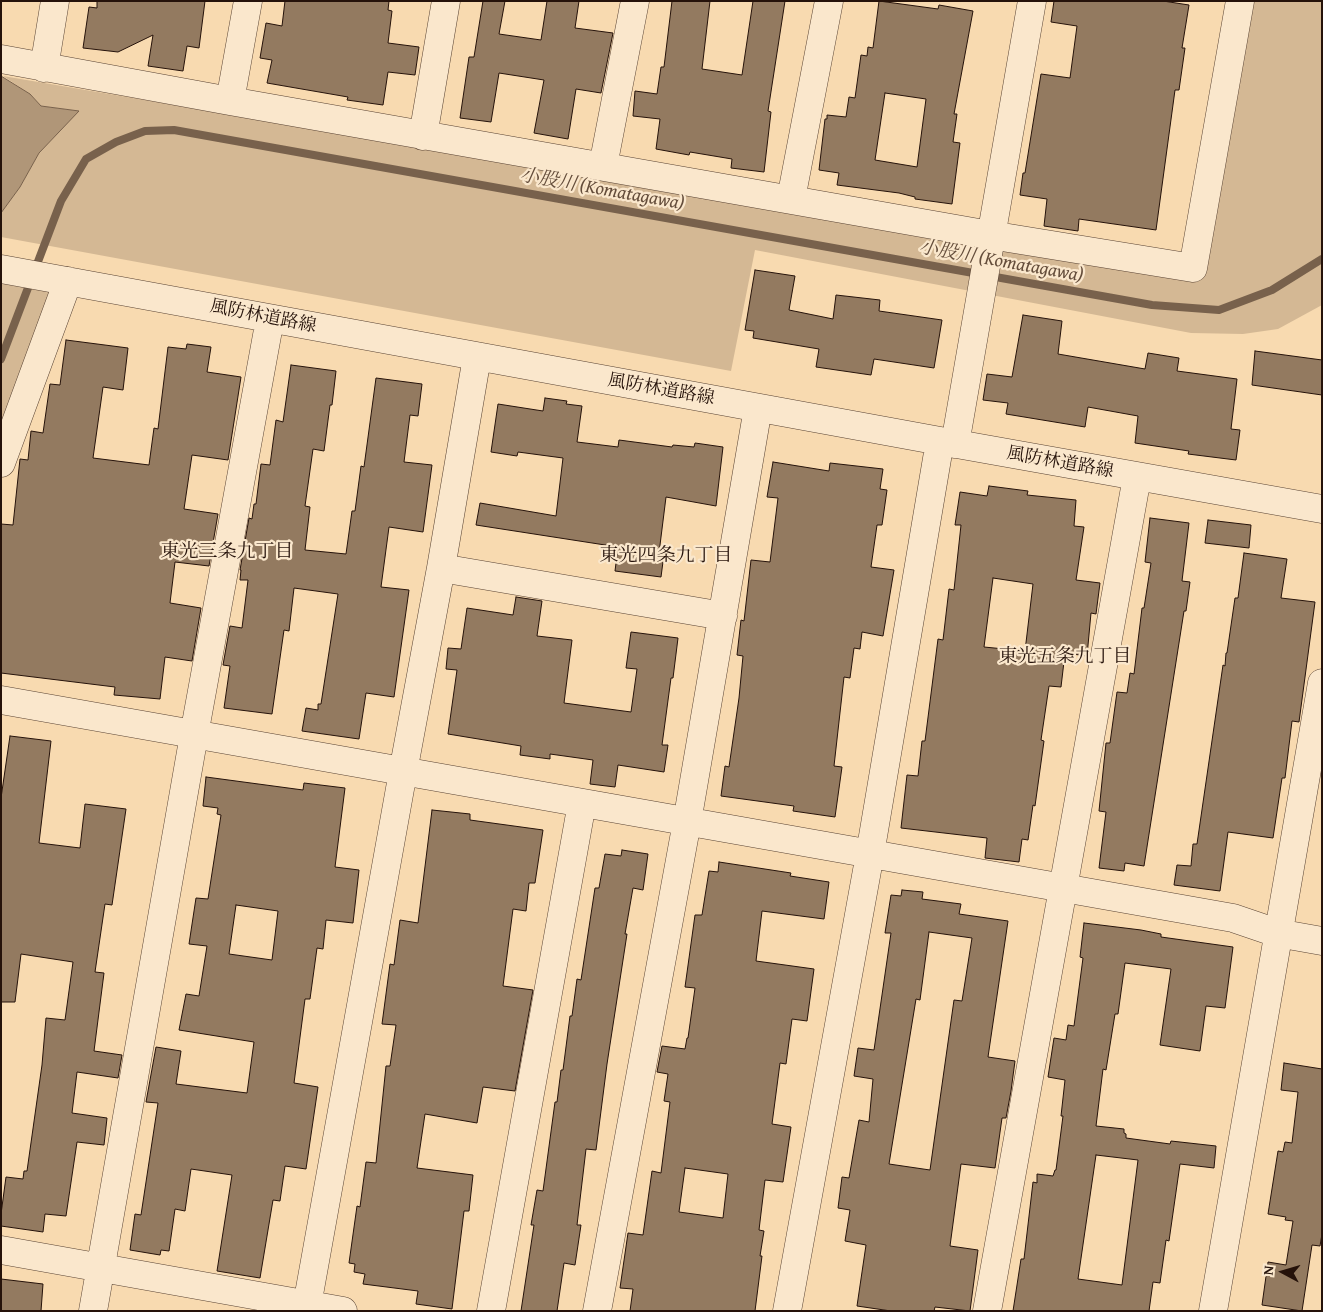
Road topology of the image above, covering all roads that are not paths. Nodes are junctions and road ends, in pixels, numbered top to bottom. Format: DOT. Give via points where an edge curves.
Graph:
graph roads {
  1 [pos="55,1"];
  2 [pos="248,1"];
  3 [pos="446,1"];
  4 [pos="635,1"];
  5 [pos="829,1"];
  6 [pos="1032,1"];
  7 [pos="1240,1"];
  8 [pos="1,60"];
  9 [pos="44,68"];
  10 [pos="230,101"];
  11 [pos="423,136"];
  12 [pos="603,166"];
  13 [pos="792,199"];
  14 [pos="989,245"];
  15 [pos="4,270"];
  16 [pos="56,279"];
  17 [pos="270,319"];
  18 [pos="477,356"];
  19 [pos="758,408"];
  20 [pos="947,443"];
  21 [pos="1,463"];
  22 [pos="1137,477"];
  23 [pos="1322,509"];
  24 [pos="441,568"];
  25 [pos="724,616"];
  26 [pos="1322,683"];
  27 [pos="1,700"];
  28 [pos="194,735"];
  29 [pos="402,772"];
  30 [pos="582,803"];
  31 [pos="687,822"];
  32 [pos="870,854"];
  33 [pos="1062,889"];
  34 [pos="1278,933"];
  35 [pos="1322,941"];
  36 [pos="1,1250"];
  37 [pos="101,1268"];
  38 [pos="306,1307"];
  39 [pos="93,1311"];
  40 [pos="343,1311"];
  41 [pos="491,1311"];
  42 [pos="597,1311"];
  43 [pos="787,1311"];
  44 [pos="987,1311"];
  45 [pos="1213,1311"];
  1 -- 9 [label="street"];
  2 -- 10 [label="street"];
  3 -- 11 [label="street"];
  4 -- 12 [label="street"];
  5 -- 13 [label="street"];
  6 -- 14 [label="street"];
  7 -- 14 [label="street" via="1193,268"];
  8 -- 9 [label="street"];
  9 -- 10 [label="street"];
  10 -- 11 [label="street"];
  11 -- 12 [label="street"];
  12 -- 13 [label="street"];
  13 -- 14 [label="street"];
  14 -- 20 [label="street"];
  15 -- 16 [label="street, 風防林道路線"];
  16 -- 17 [label="street, 風防林道路線"];
  16 -- 21 [label="street"];
  17 -- 18 [label="street, 風防林道路線"];
  17 -- 28 [label="street"];
  18 -- 19 [label="street, 風防林道路線"];
  18 -- 24 [label="street"];
  19 -- 20 [label="street, 風防林道路線"];
  19 -- 25 [label="street"];
  20 -- 22 [label="street, 風防林道路線"];
  20 -- 32 [label="street"];
  22 -- 23 [label="street, 風防林道路線"];
  22 -- 33 [label="street"];
  24 -- 25 [label="street"];
  24 -- 29 [label="street"];
  25 -- 31 [label="street"];
  26 -- 34 [label="street"];
  27 -- 28 [label="street"];
  28 -- 29 [label="street"];
  28 -- 37 [label="street"];
  29 -- 30 [label="street"];
  29 -- 38 [label="street"];
  30 -- 31 [label="street"];
  30 -- 41 [label="street"];
  31 -- 32 [label="street"];
  31 -- 42 [label="street"];
  32 -- 33 [label="street"];
  32 -- 43 [label="street"];
  33 -- 34 [label="street" via="1233,918"];
  33 -- 44 [label="street"];
  34 -- 35 [label="street"];
  34 -- 45 [label="street"];
  36 -- 37 [label="street"];
  37 -- 38 [label="street"];
  37 -- 39 [label="street"];
  38 -- 40 [label="street"];
}
